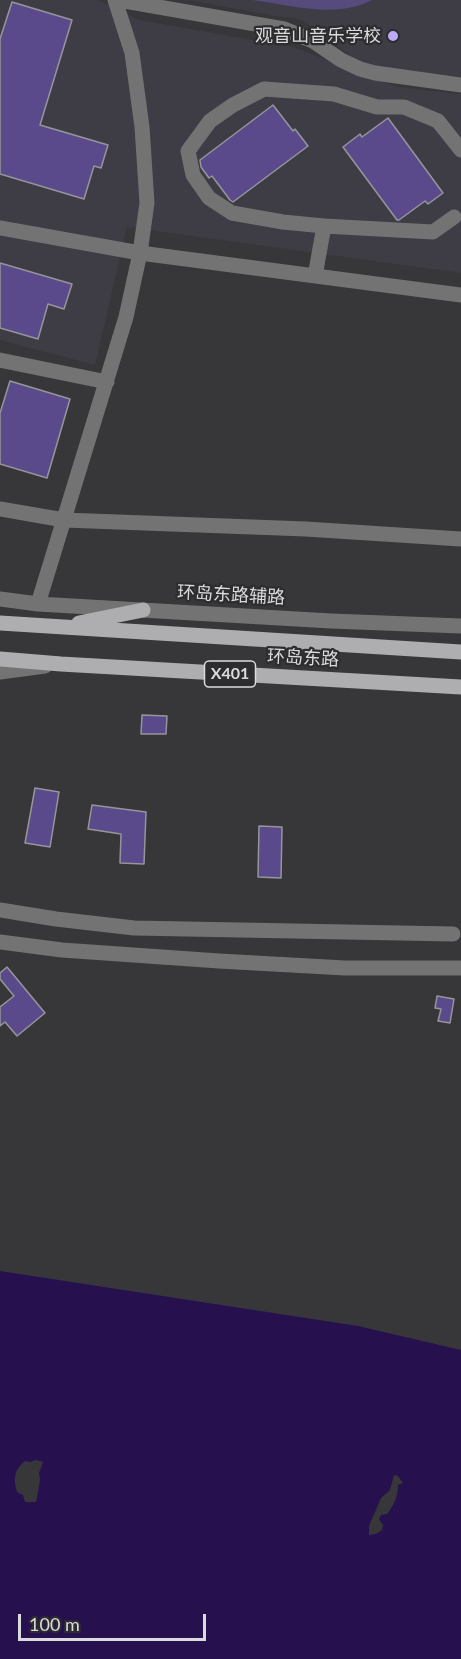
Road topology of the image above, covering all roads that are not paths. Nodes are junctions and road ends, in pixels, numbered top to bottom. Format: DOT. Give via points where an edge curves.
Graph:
graph roads {
  1 [pos="117,0"];
  2 [pos="461,85"];
  3 [pos="461,150"];
  4 [pos="459,220"];
  5 [pos="324,226"];
  6 [pos="0,228"];
  7 [pos="140,253"];
  8 [pos="315,276"];
  9 [pos="461,295"];
  10 [pos="0,360"];
  11 [pos="106,382"];
  12 [pos="0,509"];
  13 [pos="64,520"];
  14 [pos="461,538"];
  15 [pos="0,599"];
  16 [pos="38,604"];
  17 [pos="143,610"];
  18 [pos="0,623"];
  19 [pos="461,626"];
  20 [pos="58,627"];
  21 [pos="461,652"];
  22 [pos="0,659"];
  23 [pos="61,664"];
  24 [pos="0,672"];
  25 [pos="461,687"];
  26 [pos="0,910"];
  27 [pos="453,934"];
  28 [pos="0,942"];
  29 [pos="461,968"];
  1 -- 2 [label="street" via="284,29 360,69"];
  1 -- 7 [label="street" via="132,53 142,127 147,203"];
  3 -- 5 [label="street" via="438,121 404,106 376,107 334,94 264,89 210,121 188,151 193,175 209,198 232,213"];
  4 -- 5 [label="street" via="433,232"];
  5 -- 8 [label="street"];
  6 -- 7 [label="street"];
  7 -- 8 [label="street"];
  7 -- 11 [label="street"];
  8 -- 9 [label="street"];
  10 -- 11 [label="street"];
  11 -- 13 [label="street"];
  12 -- 13 [label="street"];
  13 -- 14 [label="street"];
  13 -- 16 [label="street"];
  15 -- 16 [label="street, 环岛东路辅路"];
  16 -- 17 [label="street, 环岛东路辅路"];
  17 -- 19 [label="street, 环岛东路辅路"];
  17 -- 20 [label="main road"];
  18 -- 20 [label="main road, 环岛东路 / X401"];
  20 -- 21 [label="main road, 环岛东路 / X401"];
  22 -- 23 [label="main road, 环岛东路 / X401"];
  23 -- 24 [label="street"];
  23 -- 25 [label="main road, 环岛东路 / X401"];
  26 -- 27 [label="street" via="134,928"];
  28 -- 29 [label="street" via="62,951 219,961 345,968"];
}
